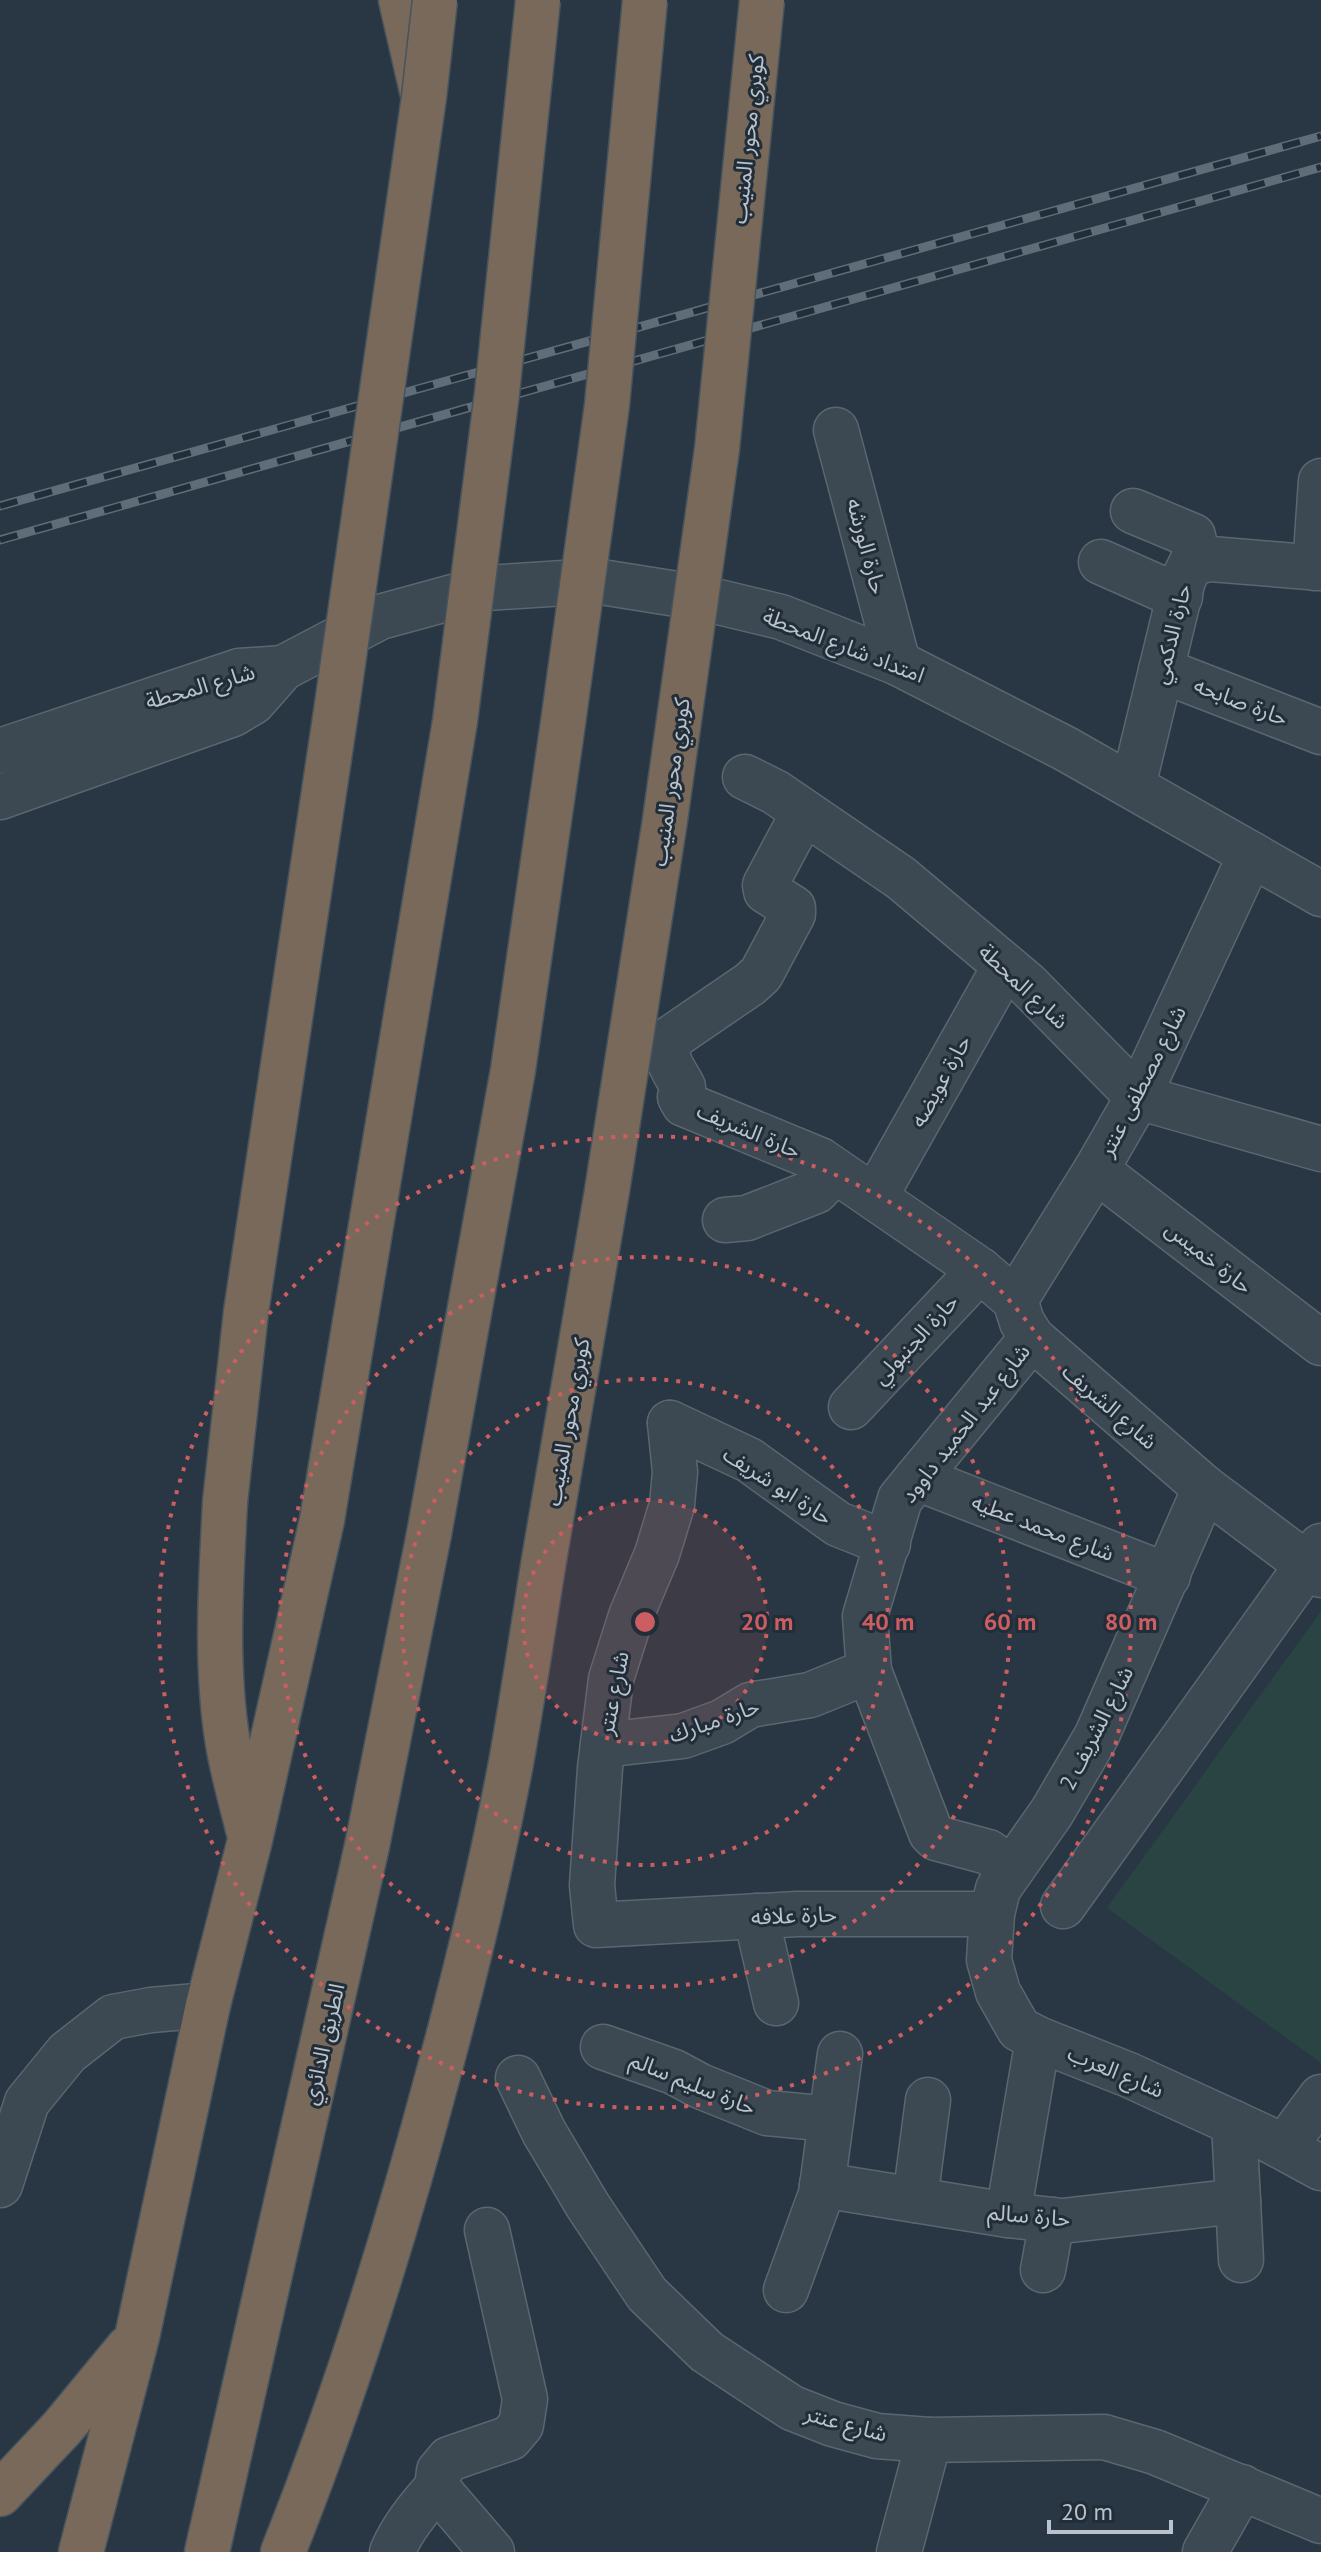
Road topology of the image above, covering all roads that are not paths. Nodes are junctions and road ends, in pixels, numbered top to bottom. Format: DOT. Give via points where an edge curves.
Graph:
graph roads {
  1 [pos="401,0"];
  2 [pos="435,0"];
  3 [pos="538,0"];
  4 [pos="645,0"];
  5 [pos="766,12"];
  6 [pos="424,97"];
  7 [pos="836,430"];
  8 [pos="1321,481"];
  9 [pos="1133,511"];
  10 [pos="1101,562"];
  11 [pos="1318,568"];
  12 [pos="1186,579"];
  13 [pos="898,663"];
  14 [pos="283,668"];
  15 [pos="1161,670"];
  16 [pos="1321,732"];
  17 [pos="0,751"];
  18 [pos="745,777"];
  19 [pos="1133,786"];
  20 [pos="0,797"];
  21 [pos="804,812"];
  22 [pos="1251,854"];
  23 [pos="1321,894"];
  24 [pos="1005,966"];
  25 [pos="1138,1097"];
  26 [pos="1321,1149"];
  27 [pos="1096,1170"];
  28 [pos="835,1171"];
  29 [pos="875,1197"];
  30 [pos="725,1220"];
  31 [pos="980,1270"];
  32 [pos="1023,1319"];
  33 [pos="1321,1343"];
  34 [pos="851,1407"];
  35 [pos="670,1423"];
  36 [pos="917,1478"];
  37 [pos="1205,1488"];
  38 [pos="888,1544"];
  39 [pos="1316,1562"];
  40 [pos="1168,1576"];
  41 [pos="869,1671"];
  42 [pos="603,1745"];
  43 [pos="250,1840"];
  44 [pos="1012,1869"];
  45 [pos="1063,1906"];
  46 [pos="992,1914"];
  47 [pos="756,1916"];
  48 [pos="596,1925"];
  49 [pos="776,2003"];
  50 [pos="208,2005"];
  51 [pos="1038,2039"];
  52 [pos="603,2047"];
  53 [pos="840,2054"];
  54 [pos="518,2078"];
  55 [pos="1321,2097"];
  56 [pos="928,2100"];
  57 [pos="831,2119"];
  58 [pos="1234,2123"];
  59 [pos="1284,2147"];
  60 [pos="1321,2168"];
  61 [pos="0,2185"];
  62 [pos="822,2185"];
  63 [pos="915,2200"];
  64 [pos="1238,2201"];
  65 [pos="1008,2215"];
  66 [pos="1052,2220"];
  67 [pos="487,2230"];
  68 [pos="1241,2260"];
  69 [pos="1043,2270"];
  70 [pos="786,2290"];
  71 [pos="137,2337"];
  72 [pos="929,2440"];
  73 [pos="1242,2487"];
  74 [pos="437,2488"];
  75 [pos="0,2494"];
  76 [pos="1321,2521"];
  77 [pos="81,2552"];
  78 [pos="207,2552"];
  79 [pos="283,2552"];
  80 [pos="392,2552"];
  81 [pos="492,2552"];
  82 [pos="899,2552"];
  83 [pos="1205,2552"];
  1 -- 6 [label="highway"];
  2 -- 6 [label="highway, bridge"];
  3 -- 43 [label="highway, bridge" via="497,393 455,721 322,1520"];
  4 -- 78 [label="highway, الطريق الدائري, bridge" via="607,405 513,1070 364,1861"];
  5 -- 79 [label="highway, كوبري محور المنيب, bridge" via="717,449 667,805 511,1764 463,1981 414,2165 336,2408"];
  6 -- 43 [label="highway, bridge" via="248,1296 225,1502 221,1664 228,1744"];
  7 -- 13 [label="street, حارة الورشه"];
  8 -- 11 [label="street"];
  9 -- 12 [label="street" via="1193,536 1196,551"];
  10 -- 12 [label="street"];
  11 -- 12 [label="street, حارة الدكمي" via="1211,559"];
  12 -- 15 [label="street, حارة الدكمي"];
  13 -- 14 [label="street, امتداد شارع المحطة" via="781,617 595,581 486,588 380,617"];
  13 -- 19 [label="street, امتداد شارع المحطة"];
  14 -- 17 [label="street, شارع المحطة" via="239,671"];
  14 -- 20 [label="street, شارع المحطة" via="253,702 233,714"];
  15 -- 16 [label="street, حارة صابحه"];
  15 -- 19 [label="street, حارة الدكمي"];
  18 -- 21 [label="street, شارع المحطة"];
  19 -- 22 [label="street, امتداد شارع المحطة"];
  21 -- 24 [label="street, شارع المحطة" via="901,878"];
  21 -- 28 [label="street, حارة الشريف" via="765,885 766,891 793,908 793,914 761,974 671,1038 666,1055 683,1087 684,1104"];
  22 -- 23 [label="street, امتداد شارع المحطة"];
  22 -- 25 [label="street, شارع مصطفى عنتر"];
  24 -- 25 [label="street, شارع المحطة"];
  24 -- 29 [label="street, حارة عويضه"];
  25 -- 26 [label="street, شارع المحطة"];
  25 -- 27 [label="street, شارع مصطفى عنتر"];
  27 -- 32 [label="street, شارع مصطفى عنتر"];
  27 -- 33 [label="street, حارة خميس"];
  28 -- 29 [label="street, حارة الشريف"];
  28 -- 30 [label="street" via="816,1191 747,1218"];
  29 -- 31 [label="street, شارع الشريف"];
  31 -- 32 [label="street, شارع الشريف"];
  31 -- 34 [label="street, حارة الجنبولي"];
  32 -- 36 [label="street, شارع عبد الحميد داوود"];
  32 -- 37 [label="street, شارع الشريف"];
  35 -- 38 [label="street, حارة ابو شريف" via="749,1460 838,1524"];
  35 -- 42 [label="street, شارع عنتر" via="672,1505 611,1679"];
  36 -- 38 [label="street, شارع عبد الحميد داوود" via="900,1499"];
  36 -- 40 [label="street, شارع محمد عطيه"];
  37 -- 39 [label="street, شارع الشريف"];
  37 -- 40 [label="street, شارع الشريف 2"];
  38 -- 41 [label="street, شارع عبد الحميد داوود" via="865,1616"];
  39 -- 45 [label="street"];
  40 -- 44 [label="street, شارع الشريف 2" via="1097,1735"];
  41 -- 42 [label="street, حارة مبارك" via="810,1695 750,1705 683,1736"];
  41 -- 44 [label="street, شارع عبد الحميد داوود" via="931,1833 988,1852"];
  42 -- 48 [label="street, شارع عنتر" via="592,1885"];
  43 -- 50 [label="highway"];
  44 -- 46 [label="street, شارع الشريف 2" via="998,1889"];
  46 -- 47 [label="street, حارة علافه"];
  46 -- 51 [label="street, شارع العرب" via="989,1960 998,1992 1019,2029"];
  47 -- 48 [label="street, حارة علافه"];
  47 -- 49 [label="street"];
  50 -- 61 [label="street" via="113,2017 67,2053 27,2102"];
  50 -- 71 [label="highway"];
  51 -- 58 [label="street, شارع العرب"];
  51 -- 65 [label="street"];
  52 -- 57 [label="street, حارة سليم سالم" via="767,2113"];
  53 -- 57 [label="street"];
  54 -- 72 [label="street, شارع عنتر" via="544,2132 647,2294 707,2352 806,2414 877,2436"];
  55 -- 59 [label="street"];
  56 -- 63 [label="street"];
  57 -- 62 [label="street"];
  58 -- 59 [label="street, شارع العرب"];
  58 -- 64 [label="street"];
  59 -- 60 [label="street, شارع العرب"];
  62 -- 63 [label="street, حارة سالم"];
  62 -- 70 [label="street"];
  63 -- 65 [label="street, حارة سالم"];
  64 -- 66 [label="street, حارة سالم"];
  64 -- 68 [label="street"];
  65 -- 66 [label="street, حارة سالم"];
  66 -- 69 [label="street"];
  67 -- 74 [label="street" via="525,2399 521,2425 510,2438 449,2459 439,2471"];
  71 -- 75 [label="highway"];
  71 -- 77 [label="highway"];
  72 -- 73 [label="street, شارع عنتر" via="1104,2437"];
  72 -- 82 [label="street"];
  73 -- 76 [label="street, شارع عنتر"];
  73 -- 83 [label="street"];
  74 -- 80 [label="street" via="409,2520"];
  74 -- 81 [label="street"];
}
